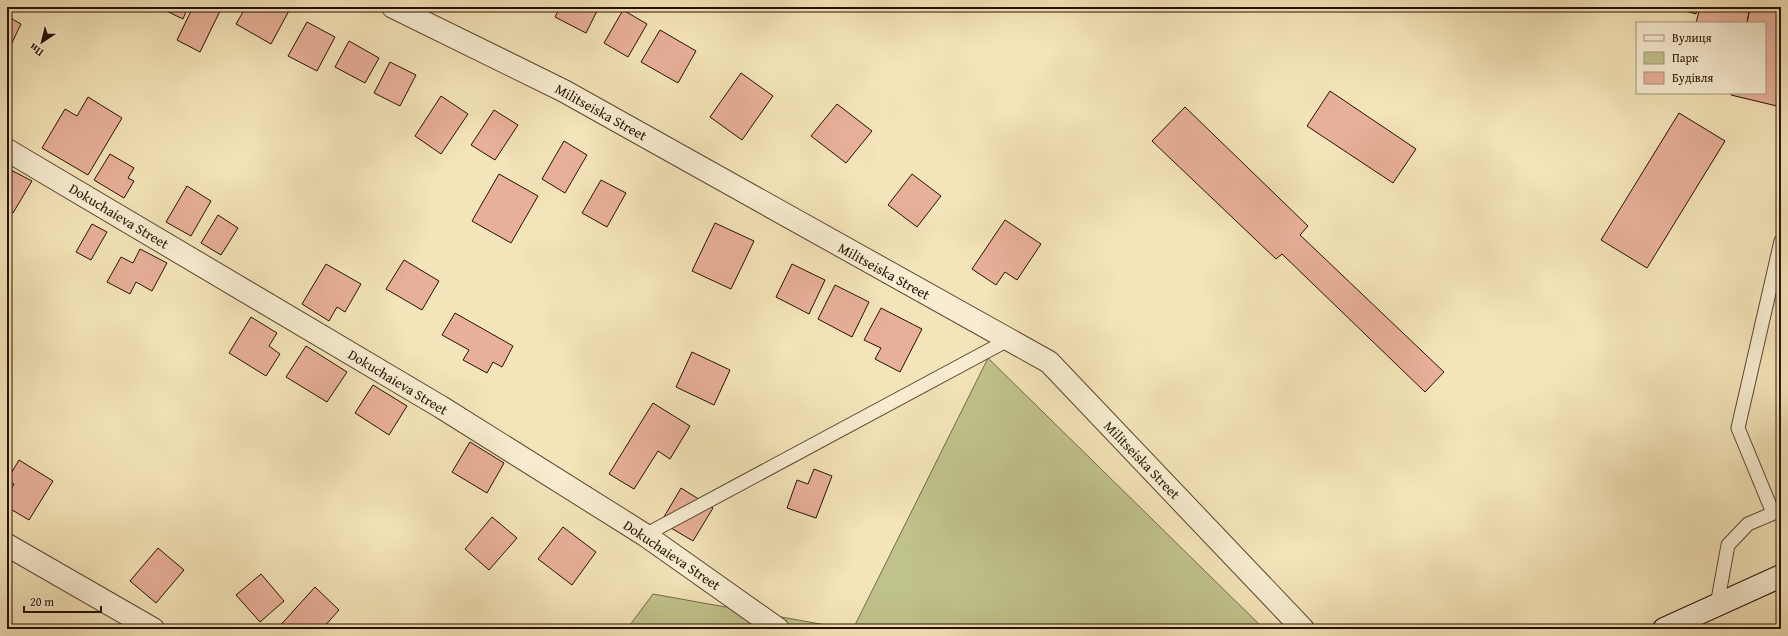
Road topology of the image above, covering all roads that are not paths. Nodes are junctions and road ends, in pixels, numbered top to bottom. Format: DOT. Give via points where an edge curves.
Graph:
graph roads {
  1 [pos="393,7"];
  2 [pos="7,150"];
  3 [pos="1781,241"];
  4 [pos="1008,340"];
  5 [pos="1777,512"];
  6 [pos="645,535"];
  7 [pos="7,545"];
  8 [pos="1781,576"];
  9 [pos="1716,605"];
  10 [pos="152,629"];
  11 [pos="778,629"];
  12 [pos="1303,629"];
  13 [pos="1664,629"];
  1 -- 4 [label="street, Militseiska Street" via="564,91"];
  2 -- 6 [label="street, Dokuchaieva Street" via="441,407"];
  3 -- 5 [label="lane" via="1738,428"];
  4 -- 6 [label="lane"];
  4 -- 12 [label="street, Militseiska Street" via="1049,362"];
  5 -- 9 [label="lane" via="1748,524 1728,545"];
  6 -- 11 [label="street, Dokuchaieva Street"];
  7 -- 10 [label="street"];
  8 -- 9 [label="street"];
  9 -- 13 [label="street"];
}
